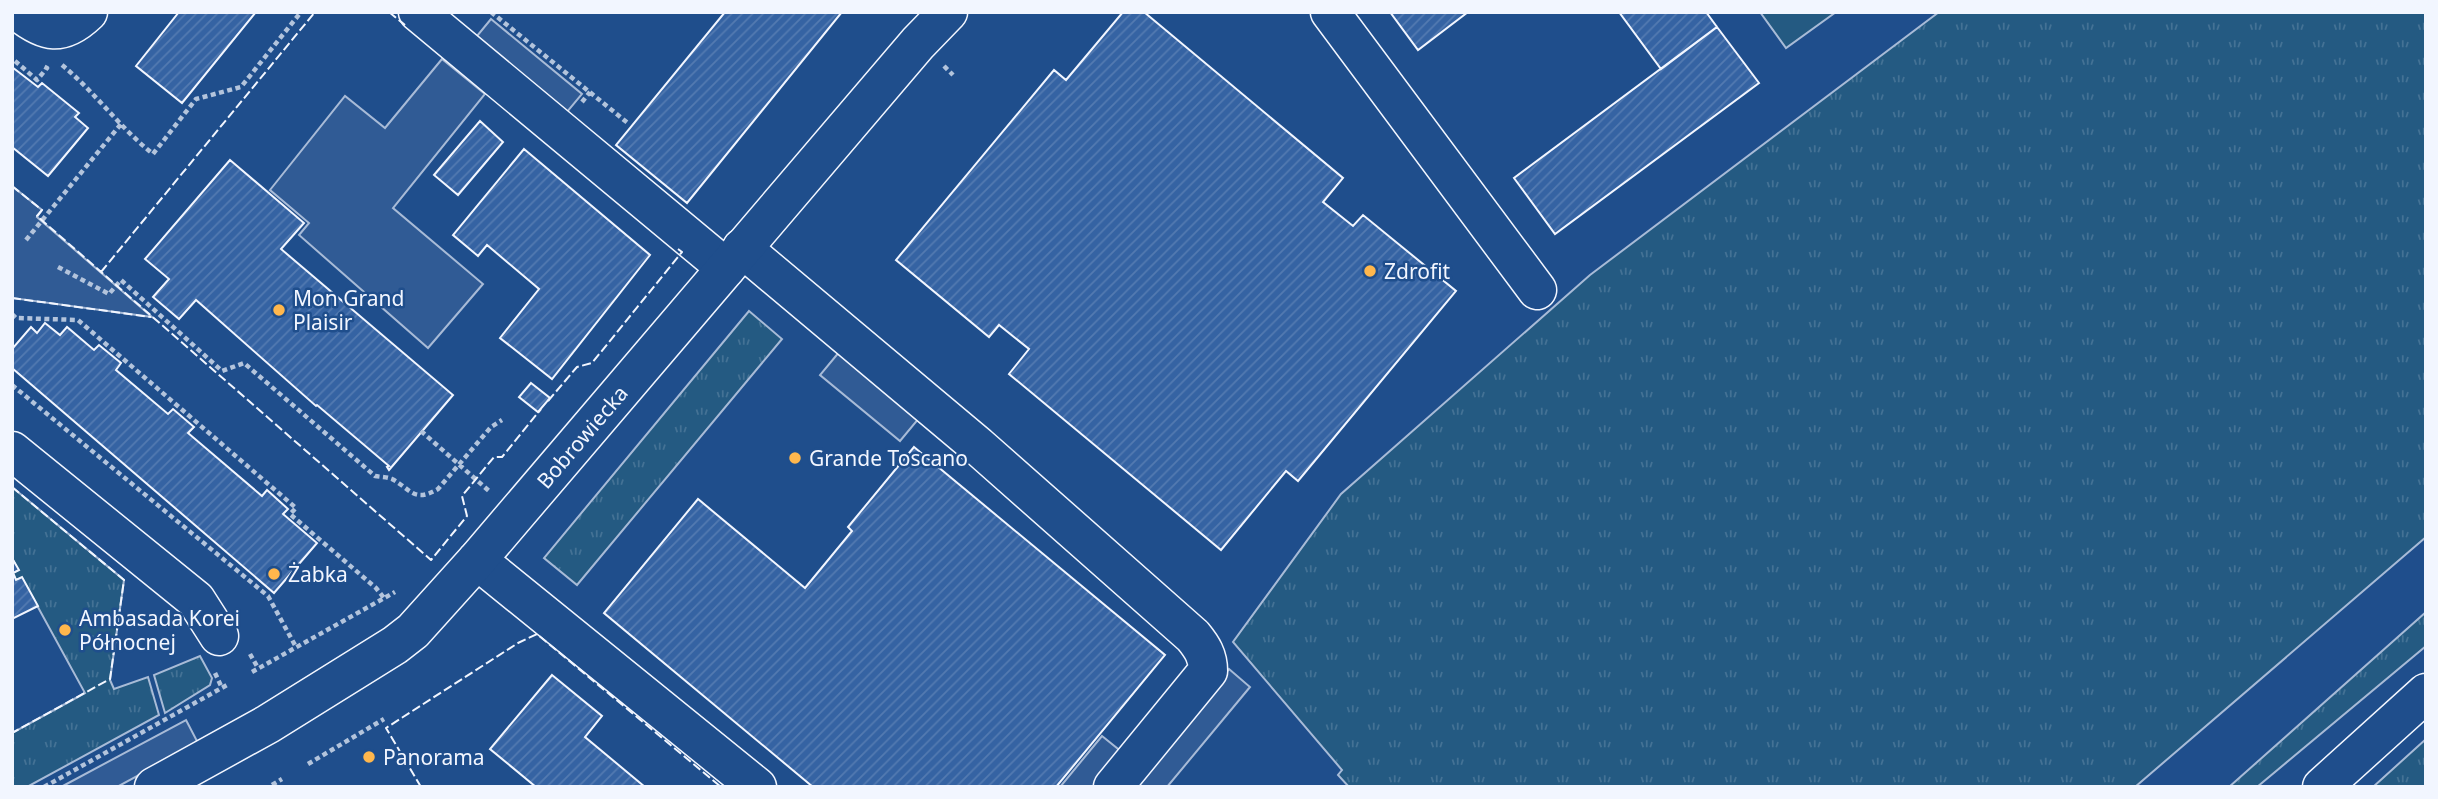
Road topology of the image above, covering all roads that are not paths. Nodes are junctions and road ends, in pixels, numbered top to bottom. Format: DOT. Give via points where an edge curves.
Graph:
graph roads {
  1 [pos="19,12"];
  2 [pos="88,12"];
  3 [pos="418,12"];
  4 [pos="948,12"];
  5 [pos="1330,12"];
  6 [pos="734,258"];
  7 [pos="1537,290"];
  8 [pos="12,451"];
  9 [pos="477,560"];
  10 [pos="219,636"];
  11 [pos="2426,693"];
  12 [pos="154,787"];
  13 [pos="757,787"];
  14 [pos="1113,787"];
  15 [pos="2322,787"];
  1 -- 2 [label="street" via="44,29 57,30"];
  3 -- 6 [label="street"];
  4 -- 6 [label="street, Bobrowiecka"];
  5 -- 7 [label="street"];
  6 -- 9 [label="street, Bobrowiecka"];
  6 -- 14 [label="street" via="978,446 1203,648 1208,671"];
  8 -- 10 [label="street" via="196,600"];
  9 -- 12 [label="street, Bobrowiecka" via="395,645 268,724"];
  9 -- 13 [label="street"];
  11 -- 15 [label="street"];
}
